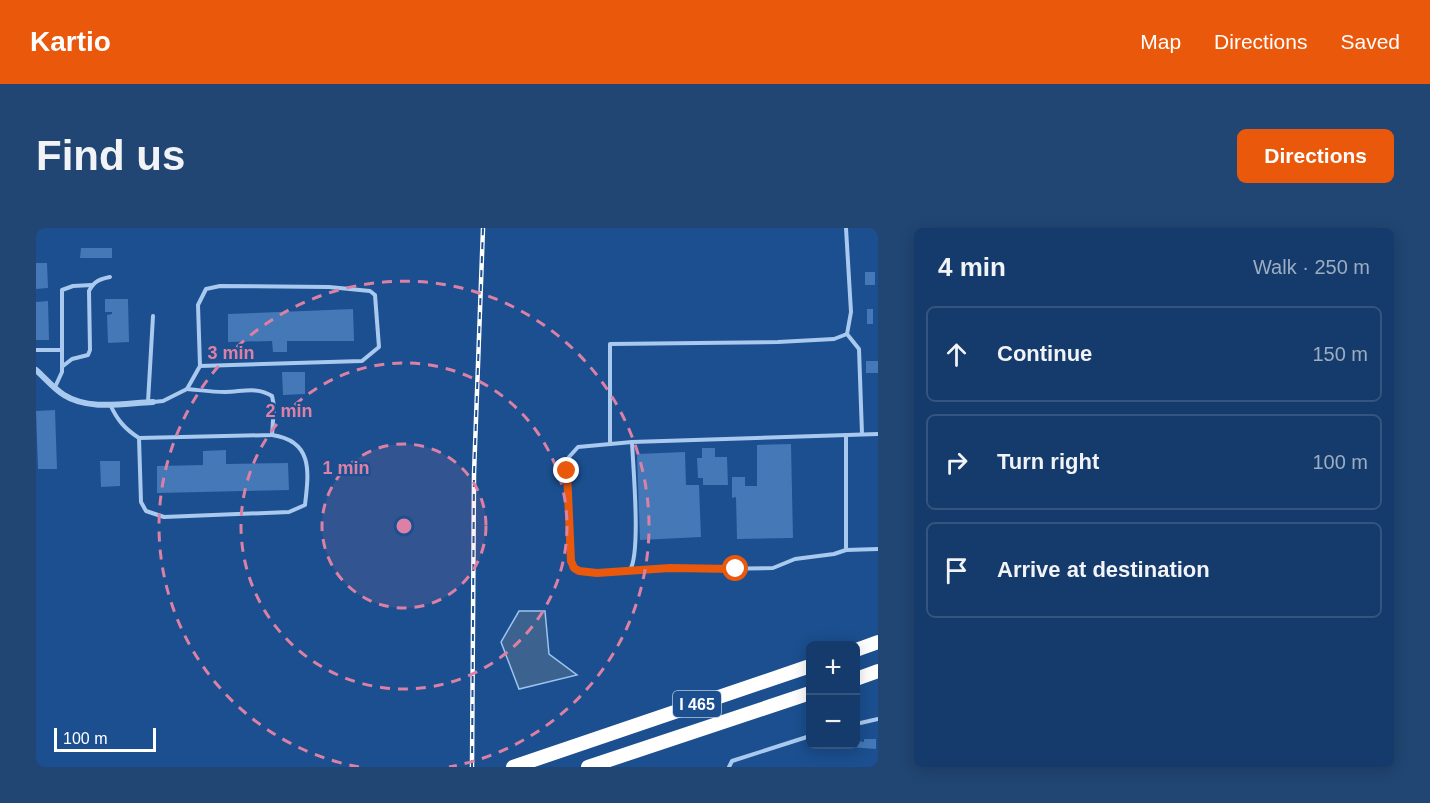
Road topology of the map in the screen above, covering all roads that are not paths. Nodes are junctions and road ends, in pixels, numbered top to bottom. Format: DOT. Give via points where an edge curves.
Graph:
graph roads {
  1 [pos="846,228"];
  2 [pos="110,277"];
  3 [pos="92,285"];
  4 [pos="153,316"];
  5 [pos="847,334"];
  6 [pos="36,350"];
  7 [pos="62,350"];
  8 [pos="62,366"];
  9 [pos="200,366"];
  10 [pos="36,370"];
  11 [pos="55,387"];
  12 [pos="187,389"];
  13 [pos="151,402"];
  14 [pos="110,404"];
  15 [pos="862,434"];
  16 [pos="878,434"];
  17 [pos="272,435"];
  18 [pos="846,435"];
  19 [pos="139,438"];
  20 [pos="632,442"];
  21 [pos="610,444"];
  22 [pos="878,549"];
  23 [pos="846,550"];
  24 [pos="630,570"];
  25 [pos="878,642"];
  26 [pos="860,648"];
  27 [pos="806,667"];
  28 [pos="878,671"];
  29 [pos="860,677"];
  30 [pos="806,694"];
  31 [pos="878,719"];
  32 [pos="860,723"];
  33 [pos="806,737"];
  34 [pos="513,767"];
  35 [pos="588,767"];
  36 [pos="729,767"];
  1 -- 5 [label="lane" via="851,312"];
  2 -- 3 [label="lane" via="98,279"];
  3 -- 7 [label="lane" via="73,285 62,290"];
  3 -- 8 [label="lane" via="90,350 88,355"];
  4 -- 13 [label="lane"];
  5 -- 15 [label="lane" via="859,349"];
  5 -- 21 [label="lane" via="812,340 610,344"];
  6 -- 7 [label="lane"];
  7 -- 8 [label="lane"];
  8 -- 11 [label="lane"];
  9 -- 9 [label="lane" via="362,361 379,347 375,295 370,291 329,287 206,289 198,305"];
  9 -- 12 [label="lane"];
  10 -- 11 [label="street"];
  11 -- 14 [label="street" via="78,402"];
  12 -- 13 [label="lane" via="163,401"];
  12 -- 17 [label="lane" via="266,392 272,396 274,406"];
  13 -- 14 [label="street"];
  14 -- 19 [label="lane" via="126,430"];
  15 -- 16 [label="lane"];
  15 -- 18 [label="lane"];
  17 -- 19 [label="lane"];
  17 -- 19 [label="lane" via="288,438 301,448 306,465 305,505 289,513 164,517 146,511 141,502"];
  18 -- 20 [label="lane"];
  18 -- 23 [label="lane"];
  20 -- 21 [label="lane"];
  20 -- 24 [label="lane" via="636,542"];
  21 -- 24 [label="lane" via="578,447 569,457 571,561 579,571"];
  22 -- 23 [label="lane"];
  23 -- 24 [label="lane" via="773,568"];
  25 -- 26 [label="highway"];
  27 -- 34 [label="highway, I 465"];
  28 -- 29 [label="highway"];
  30 -- 35 [label="highway, I 465"];
  31 -- 32 [label="lane"];
  33 -- 36 [label="lane" via="732,761"];
}
